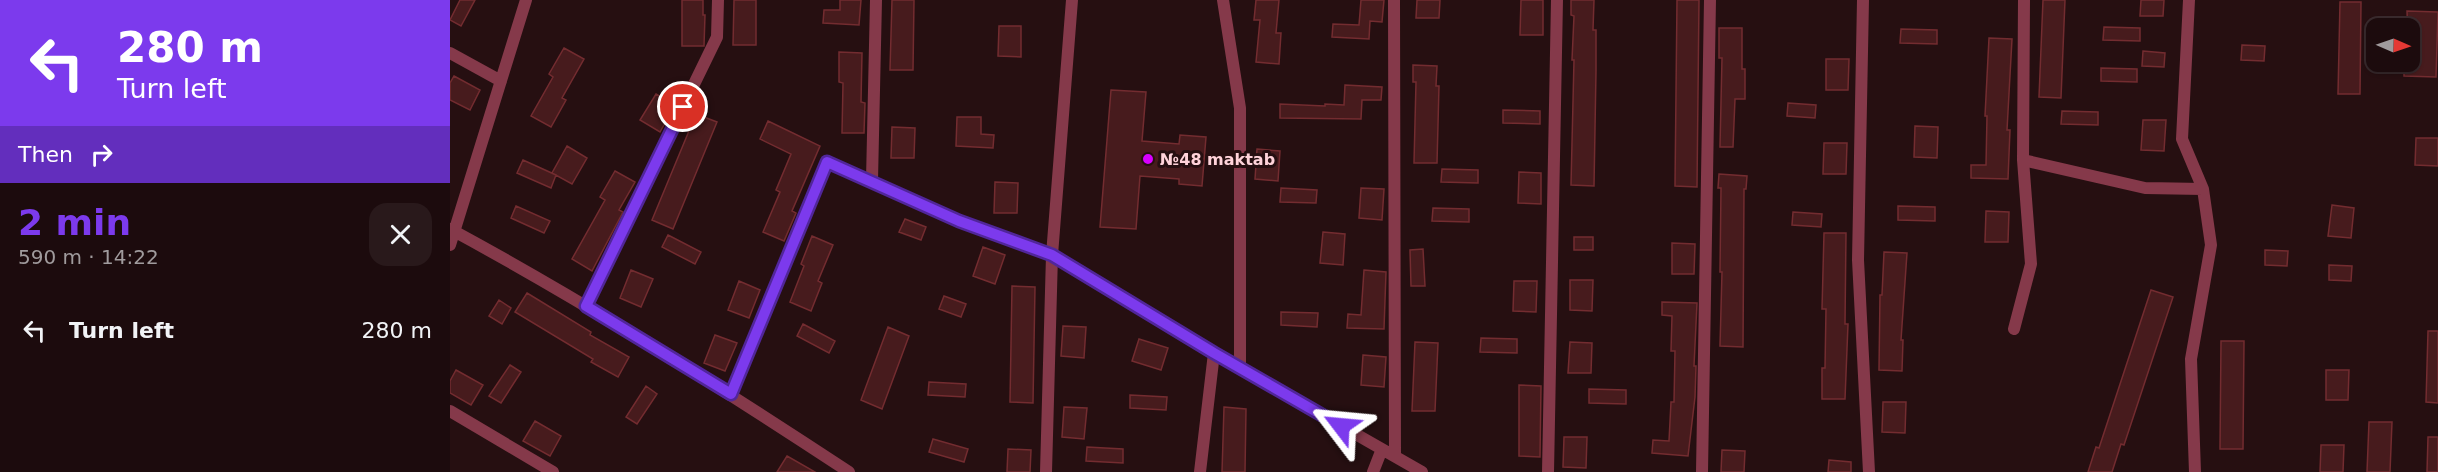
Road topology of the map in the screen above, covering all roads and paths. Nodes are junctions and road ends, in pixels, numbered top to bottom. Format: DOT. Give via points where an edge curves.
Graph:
graph roads {
  1 [pos="526,0"];
  2 [pos="718,0"];
  3 [pos="876,0"];
  4 [pos="1071,0"];
  5 [pos="1223,0"];
  6 [pos="1394,0"];
  7 [pos="1557,0"];
  8 [pos="1710,0"];
  9 [pos="1863,0"];
  10 [pos="2024,0"];
  11 [pos="2189,0"];
  12 [pos="450,54"];
  13 [pos="501,81"];
  14 [pos="2023,159"];
  15 [pos="872,180"];
  16 [pos="2203,189"];
  17 [pos="453,231"];
  18 [pos="450,244"];
  19 [pos="1052,255"];
  20 [pos="586,306"];
  21 [pos="2014,329"];
  22 [pos="1214,353"];
  23 [pos="1240,368"];
  24 [pos="731,394"];
  25 [pos="450,411"];
  26 [pos="1382,449"];
  27 [pos="1395,456"];
  28 [pos="554,472"];
  29 [pos="849,472"];
  30 [pos="1046,472"];
  31 [pos="1200,472"];
  32 [pos="1373,472"];
  33 [pos="1422,472"];
  34 [pos="1548,472"];
  35 [pos="1702,472"];
  36 [pos="1869,472"];
  37 [pos="2195,472"];
  1 -- 13 [label="street"];
  2 -- 20 [label="street" via="717,37"];
  3 -- 15 [label="street"];
  4 -- 19 [label="street"];
  5 -- 23 [label="street" via="1240,108"];
  6 -- 27 [label="street"];
  7 -- 34 [label="street"];
  8 -- 35 [label="street"];
  9 -- 36 [label="street" via="1858,260"];
  10 -- 14 [label="street"];
  11 -- 16 [label="street" via="2182,139"];
  12 -- 13 [label="street"];
  13 -- 17 [label="street"];
  14 -- 16 [label="street" via="2145,188"];
  14 -- 21 [label="street" via="2031,264"];
  15 -- 19 [label="street" via="959,221"];
  15 -- 24 [label="street" via="827,162"];
  16 -- 37 [label="street" via="2211,245 2191,359"];
  17 -- 18 [label="street"];
  17 -- 20 [label="street"];
  19 -- 22 [label="street"];
  19 -- 30 [label="street"];
  20 -- 24 [label="street"];
  22 -- 23 [label="street"];
  22 -- 31 [label="street"];
  23 -- 26 [label="street"];
  24 -- 29 [label="street"];
  25 -- 28 [label="street"];
  26 -- 27 [label="street"];
  26 -- 32 [label="street"];
  27 -- 33 [label="street"];
}
